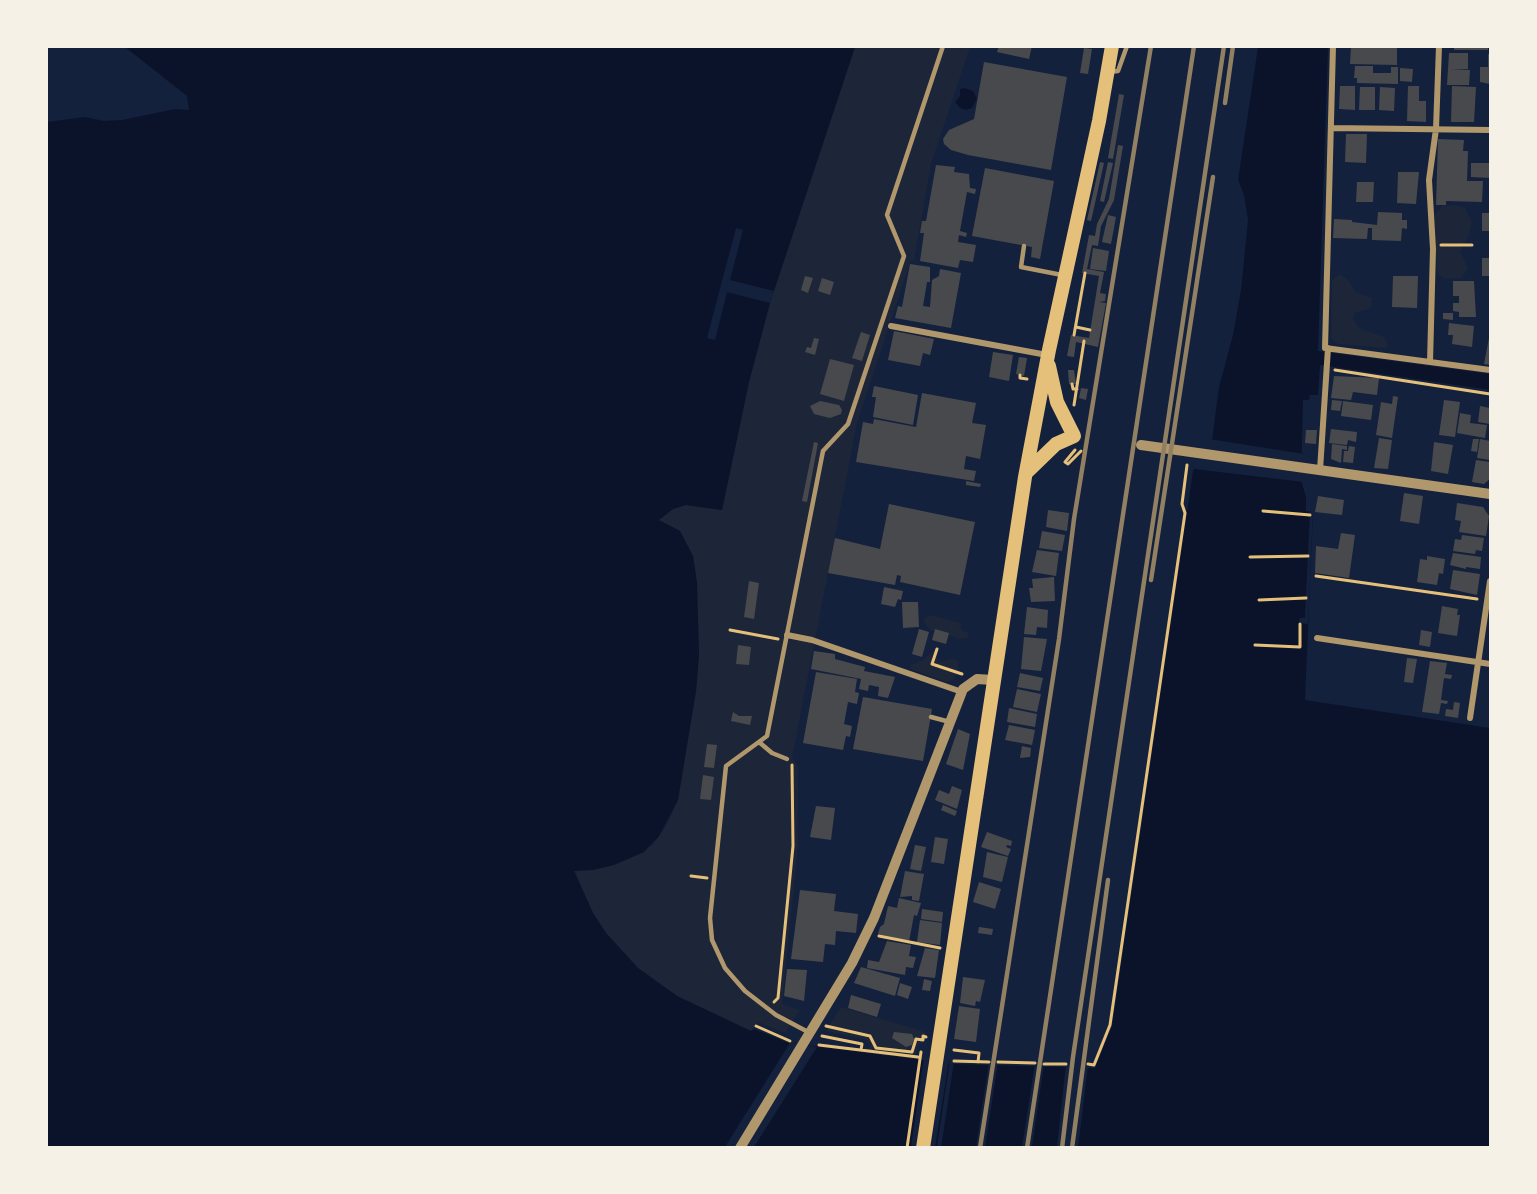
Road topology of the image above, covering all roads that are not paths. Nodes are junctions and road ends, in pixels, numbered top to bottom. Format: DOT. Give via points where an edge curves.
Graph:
graph roads {
  1 [pos="943,46"];
  2 [pos="1112,46"];
  3 [pos="1127,46"];
  4 [pos="1333,46"];
  5 [pos="1439,46"];
  6 [pos="1108,72"];
  7 [pos="1331,128"];
  8 [pos="1436,129"];
  9 [pos="1491,130"];
  10 [pos="1024,246"];
  11 [pos="1065,275"];
  12 [pos="891,326"];
  13 [pos="1328,350"];
  14 [pos="1047,355"];
  15 [pos="1430,362"];
  16 [pos="1491,370"];
  17 [pos="1140,445"];
  18 [pos="1314,469"];
  19 [pos="1026,474"];
  20 [pos="1491,494"];
  21 [pos="1491,581"];
  22 [pos="1489,600"];
  23 [pos="786,638"];
  24 [pos="1317,638"];
  25 [pos="1479,662"];
  26 [pos="1491,664"];
  27 [pos="993,680"];
  28 [pos="962,692"];
  29 [pos="931,717"];
  30 [pos="1470,718"];
  31 [pos="950,723"];
  32 [pos="759,742"];
  33 [pos="787,759"];
  34 [pos="815,1034"];
  35 [pos="740,1148"];
  36 [pos="923,1148"];
  1 -- 23 [label="lane" via="887,214 904,256 848,424 823,450"];
  2 -- 6 [label="highway"];
  3 -- 6 [label="lane" via="1118,71"];
  4 -- 7 [label="street"];
  5 -- 8 [label="street"];
  6 -- 11 [label="highway"];
  7 -- 8 [label="street"];
  7 -- 13 [label="street" via="1325,348"];
  8 -- 9 [label="street"];
  8 -- 15 [label="street" via="1429,180 1433,245"];
  10 -- 11 [label="lane" via="1021,267"];
  11 -- 14 [label="highway"];
  12 -- 14 [label="street"];
  13 -- 15 [label="street"];
  13 -- 18 [label="street"];
  14 -- 19 [label="highway"];
  14 -- 19 [label="highway" via="1057,402 1079,437 1056,444"];
  15 -- 16 [label="street"];
  17 -- 18 [label="street"];
  18 -- 20 [label="street"];
  19 -- 27 [label="highway"];
  21 -- 22 [label="street"];
  22 -- 25 [label="street"];
  23 -- 28 [label="street" via="812,640"];
  23 -- 32 [label="lane" via="767,736"];
  24 -- 25 [label="street"];
  25 -- 26 [label="street"];
  25 -- 30 [label="street"];
  27 -- 28 [label="street" via="977,679"];
  27 -- 36 [label="highway"];
  28 -- 31 [label="street"];
  29 -- 31 [label="lane"];
  31 -- 34 [label="street" via="867,933"];
  32 -- 33 [label="lane"];
  32 -- 34 [label="lane" via="726,766 710,918 715,950 732,976 769,1010"];
  34 -- 35 [label="street" via="804,1045"];
}
